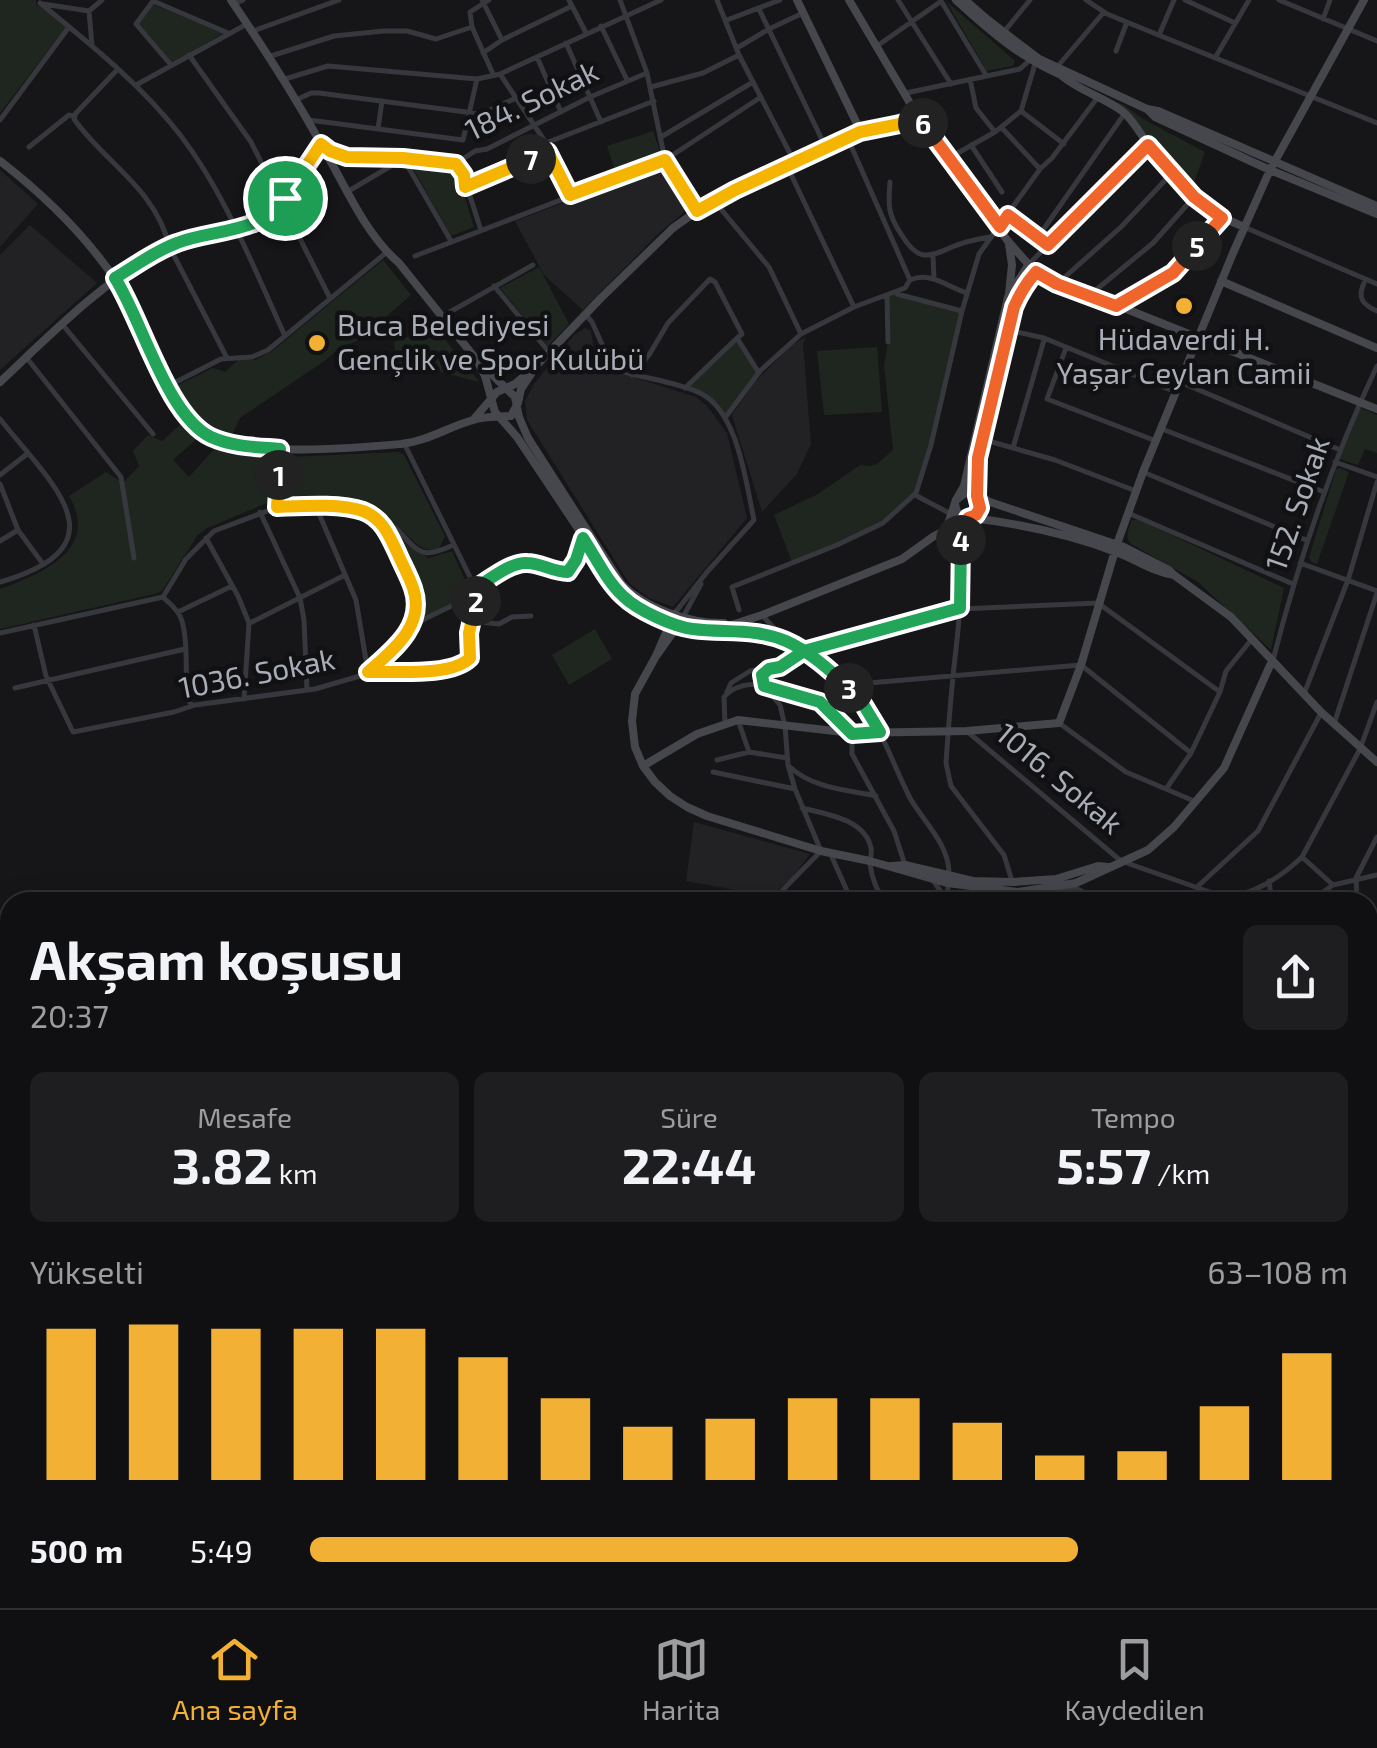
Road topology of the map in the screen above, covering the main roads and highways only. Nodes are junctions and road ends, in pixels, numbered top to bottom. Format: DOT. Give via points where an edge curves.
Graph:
graph roads {
  1 [pos="797,0"];
  2 [pos="849,0"];
  3 [pos="956,0"];
  4 [pos="965,0"];
  5 [pos="1364,0"];
  6 [pos="236,2"];
  7 [pos="1030,57"];
  8 [pos="1100,91"];
  9 [pos="918,115"];
  10 [pos="860,132"];
  11 [pos="321,144"];
  12 [pos="0,162"];
  13 [pos="1272,166"];
  14 [pos="1377,206"];
  15 [pos="1377,214"];
  16 [pos="1244,226"];
  17 [pos="1008,240"];
  18 [pos="1029,264"];
  19 [pos="1036,272"];
  20 [pos="115,278"];
  21 [pos="1222,281"];
  22 [pos="1008,296"];
  23 [pos="1198,338"];
  24 [pos="1377,348"];
  25 [pos="476,358"];
  26 [pos="537,365"];
  27 [pos="0,382"];
  28 [pos="506,389"];
  29 [pos="492,399"];
  30 [pos="518,403"];
  31 [pos="1377,409"];
  32 [pos="499,416"];
  33 [pos="473,420"];
  34 [pos="977,496"];
  35 [pos="956,500"];
  36 [pos="968,518"];
  37 [pos="946,530"];
  38 [pos="1116,548"];
  39 [pos="676,619"];
  40 [pos="734,623"];
  41 [pos="1272,662"];
  42 [pos="1377,762"];
  43 [pos="643,766"];
  44 [pos="888,866"];
  45 [pos="1108,867"];
  46 [pos="948,879"];
  47 [pos="997,892"];
  48 [pos="1040,892"];
  1 -- 10 [label="main road"];
  2 -- 9 [label="main road"];
  3 -- 7 [label="main road"];
  4 -- 7 [label="main road"];
  5 -- 13 [label="main road"];
  6 -- 11 [label="main road"];
  7 -- 8 [label="main road" via="1074,86"];
  8 -- 13 [label="main road" via="1158,110"];
  8 -- 16 [label="main road" via="1194,197"];
  9 -- 10 [label="main road"];
  9 -- 17 [label="main road"];
  10 -- 26 [label="main road" via="673,228"];
  11 -- 20 [label="main road" via="282,204 253,223 183,240"];
  11 -- 25 [label="main road" via="387,252"];
  12 -- 20 [label="main road" via="64,216"];
  13 -- 14 [label="main road"];
  13 -- 15 [label="main road"];
  13 -- 16 [label="main road"];
  16 -- 21 [label="main road"];
  17 -- 18 [label="main road"];
  17 -- 22 [label="main road"];
  18 -- 19 [label="main road"];
  18 -- 22 [label="main road"];
  19 -- 23 [label="main road"];
  19 -- 34 [label="main road" via="1014,307 982,442"];
  20 -- 27 [label="main road"];
  20 -- 33 [label="main road" via="186,417 207,435 237,446 280,449 404,444"];
  21 -- 23 [label="main road"];
  21 -- 24 [label="main road"];
  22 -- 35 [label="main road"];
  23 -- 31 [label="main road"];
  23 -- 38 [label="main road"];
  25 -- 28 [label="main road"];
  25 -- 29 [label="main road"];
  26 -- 28 [label="main road"];
  26 -- 30 [label="main road"];
  28 -- 29 [label="main road"];
  28 -- 30 [label="main road"];
  29 -- 32 [label="main road"];
  29 -- 33 [label="main road"];
  30 -- 32 [label="main road" via="510,416"];
  30 -- 39 [label="main road" via="528,438 621,583"];
  32 -- 33 [label="main road"];
  32 -- 39 [label="main road" via="623,596"];
  34 -- 35 [label="main road" via="965,492"];
  34 -- 36 [label="main road" via="979,512"];
  34 -- 38 [label="main road"];
  35 -- 36 [label="main road"];
  35 -- 37 [label="main road"];
  36 -- 37 [label="main road"];
  36 -- 38 [label="main road" via="1038,527"];
  37 -- 40 [label="main road" via="902,558"];
  38 -- 41 [label="main road" via="1174,576 1230,617"];
  38 -- 43 [label="main road" via="1059,723 852,734 738,720 697,734"];
  39 -- 40 [label="main road"];
  39 -- 40 [label="main road" via="692,629"];
  39 -- 43 [label="main road" via="634,704 634,739"];
  41 -- 42 [label="main road"];
  41 -- 45 [label="main road" via="1224,768 1148,850"];
  43 -- 44 [label="main road" via="687,807"];
  44 -- 46 [label="main road"];
  44 -- 46 [label="main road"];
  45 -- 46 [label="main road" via="1056,879"];
  45 -- 48 [label="main road"];
  46 -- 47 [label="main road"];
}
